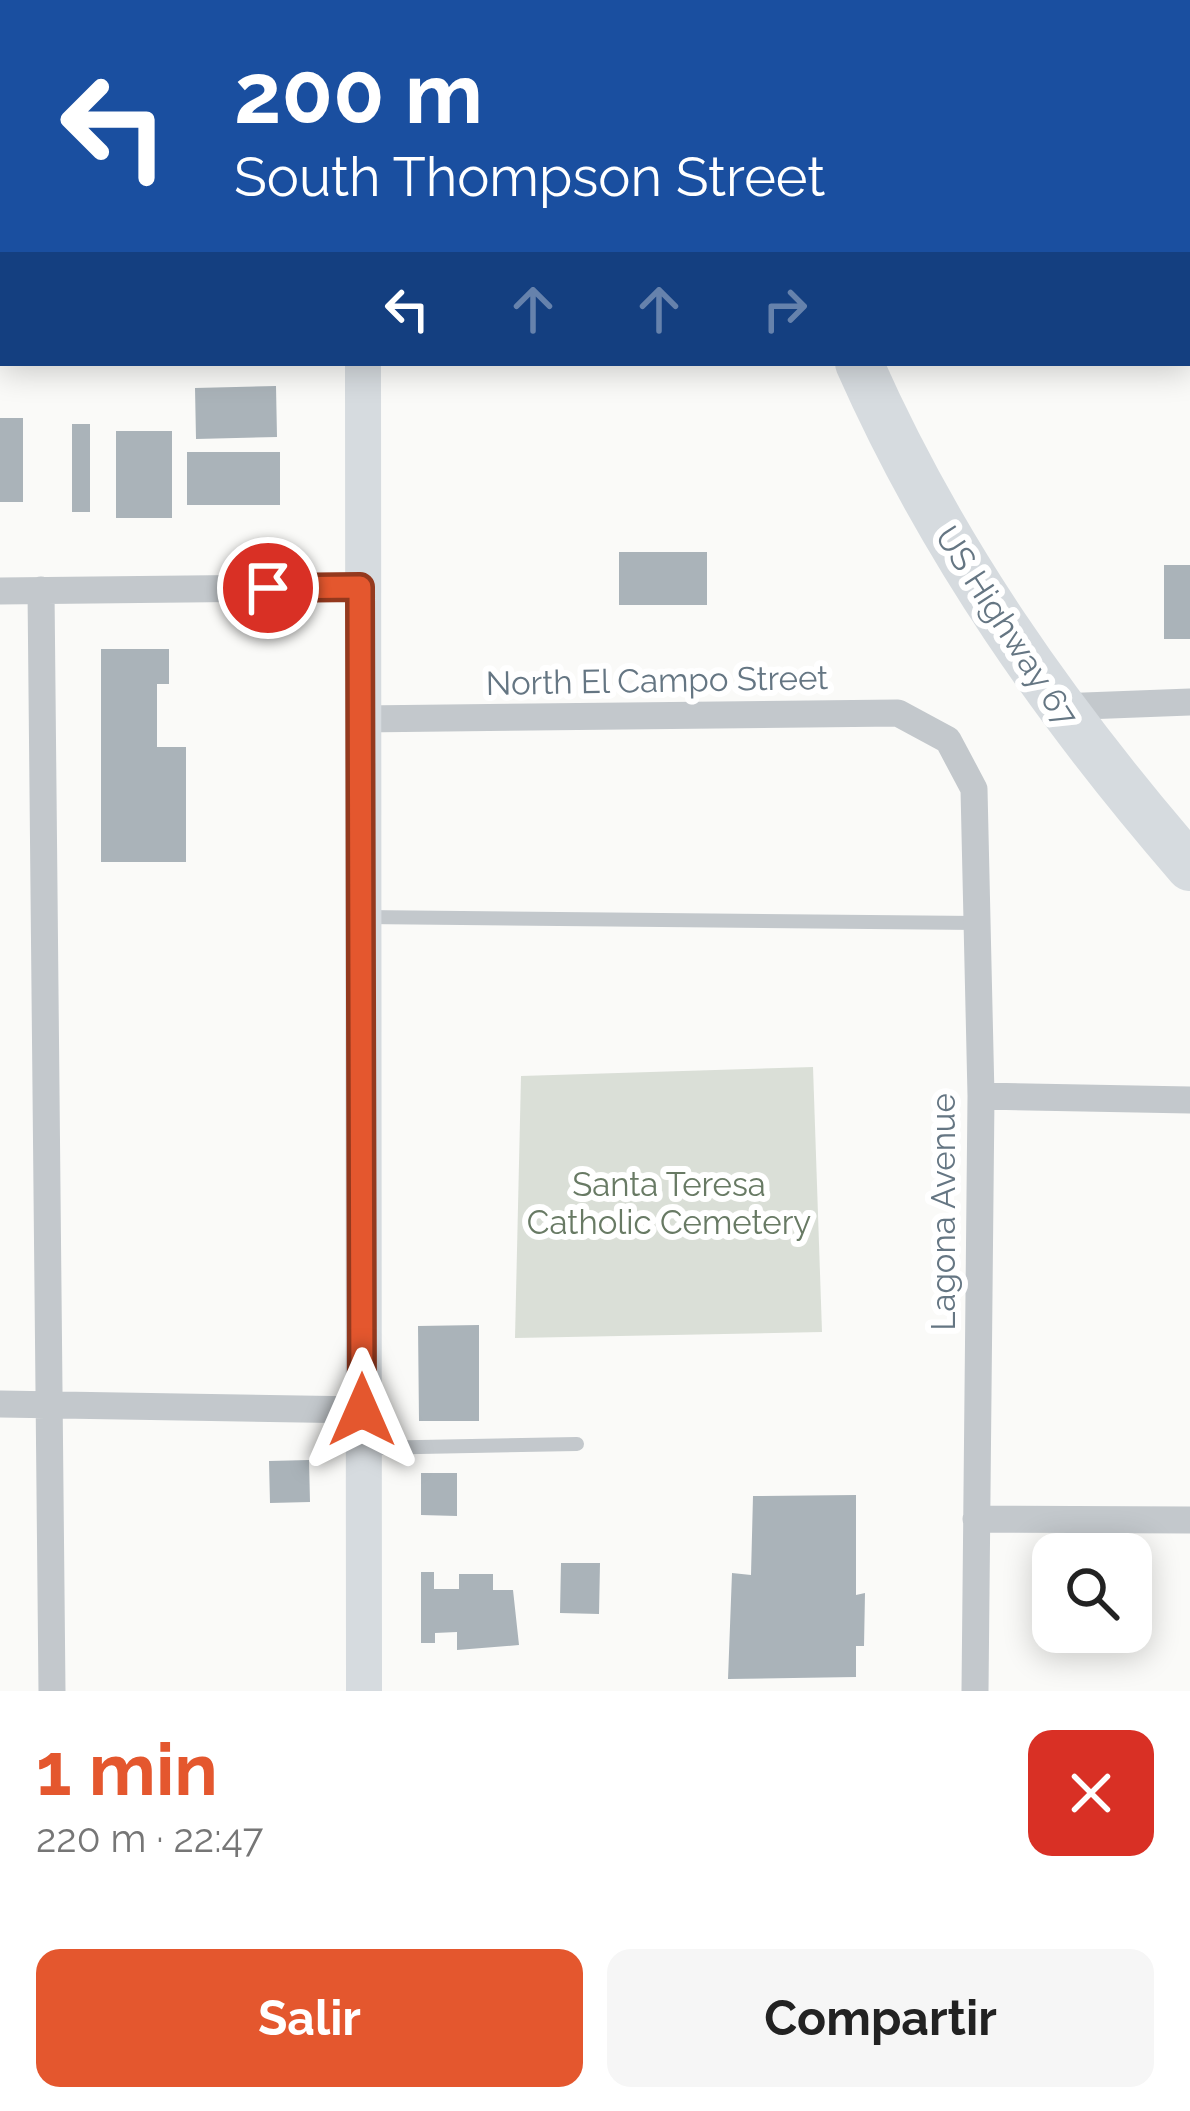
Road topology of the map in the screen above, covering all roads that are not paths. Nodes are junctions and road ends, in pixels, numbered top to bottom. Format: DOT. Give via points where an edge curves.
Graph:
graph roads {
  1 [pos="363,366"];
  2 [pos="860,366"];
  3 [pos="360,587"];
  4 [pos="41,590"];
  5 [pos="0,591"];
  6 [pos="1190,702"];
  7 [pos="1058,707"];
  8 [pos="361,719"];
  9 [pos="948,740"];
  10 [pos="1190,866"];
  11 [pos="362,917"];
  12 [pos="977,923"];
  13 [pos="981,1096"];
  14 [pos="1190,1100"];
  15 [pos="0,1404"];
  16 [pos="52,1405"];
  17 [pos="362,1410"];
  18 [pos="577,1444"];
  19 [pos="362,1448"];
  20 [pos="976,1519"];
  21 [pos="1190,1520"];
  22 [pos="52,1691"];
  23 [pos="364,1691"];
  24 [pos="975,1691"];
  1 -- 3 [label="main road"];
  2 -- 7 [label="highway, US Highway 67" via="963,568"];
  3 -- 4 [label="street"];
  3 -- 8 [label="main road"];
  4 -- 5 [label="street"];
  4 -- 16 [label="street"];
  6 -- 7 [label="street"];
  7 -- 10 [label="highway, US Highway 67"];
  8 -- 9 [label="street, North El Campo Street" via="898,713"];
  8 -- 11 [label="main road"];
  9 -- 12 [label="street, Lagona Avenue" via="974,789"];
  11 -- 12 [label="lane"];
  11 -- 17 [label="main road"];
  12 -- 13 [label="street, Lagona Avenue"];
  13 -- 14 [label="street"];
  13 -- 20 [label="street, Lagona Avenue"];
  15 -- 16 [label="street"];
  16 -- 17 [label="street"];
  16 -- 22 [label="street"];
  17 -- 19 [label="main road"];
  18 -- 19 [label="lane"];
  19 -- 23 [label="main road"];
  20 -- 21 [label="street"];
  20 -- 24 [label="street, Lagona Avenue"];
}
